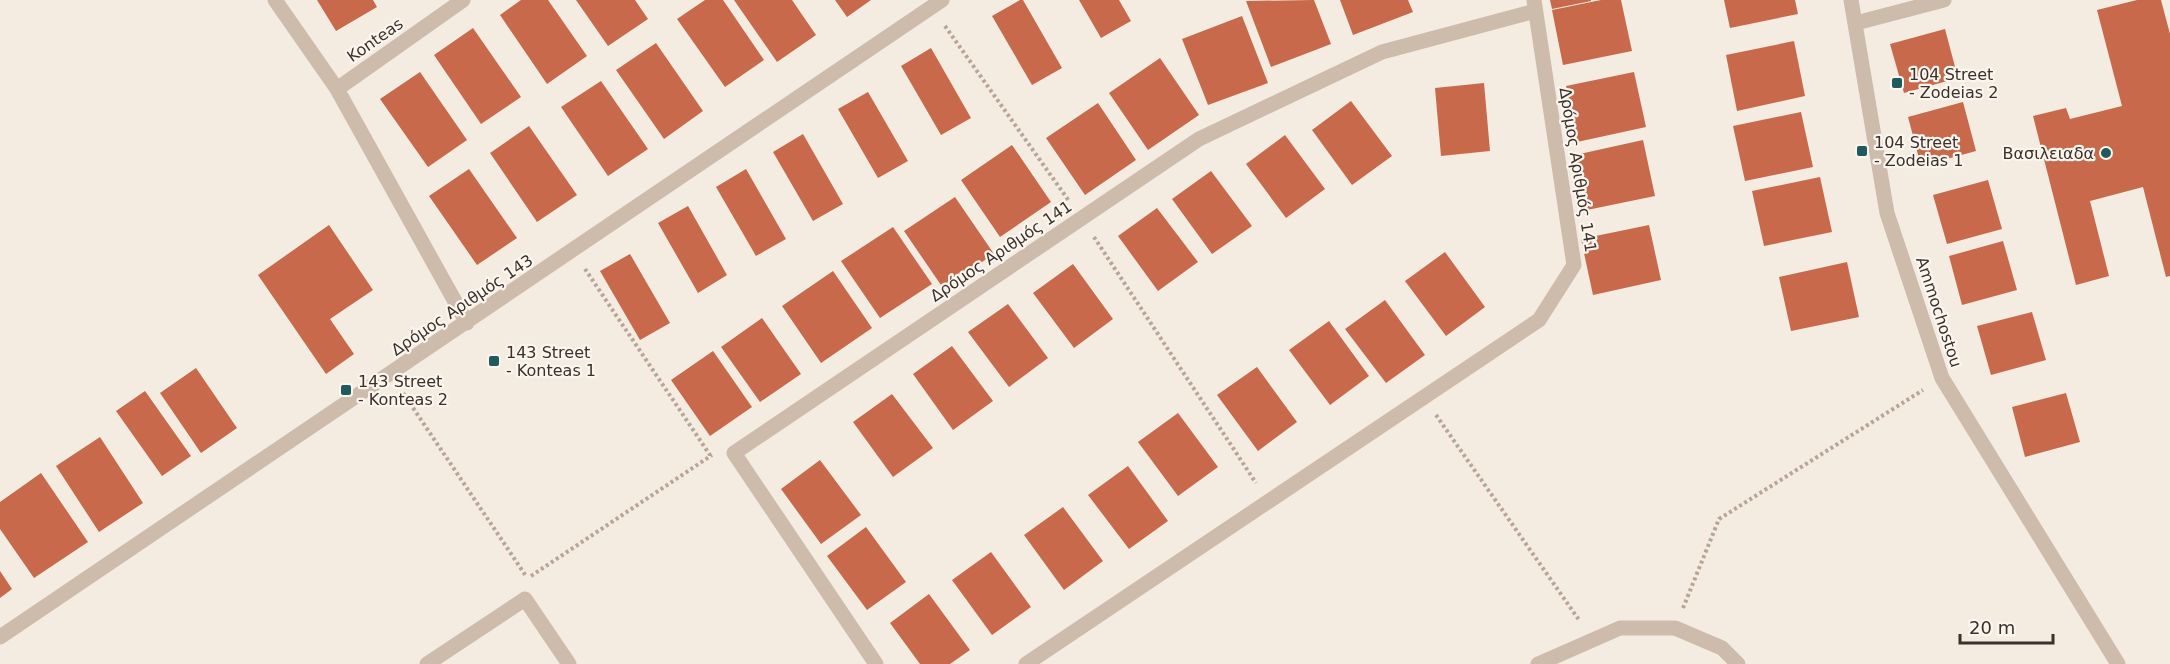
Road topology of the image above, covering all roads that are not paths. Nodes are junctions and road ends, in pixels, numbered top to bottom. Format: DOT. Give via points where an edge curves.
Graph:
graph roads {
  1 [pos="275,0"];
  2 [pos="463,0"];
  3 [pos="1851,0"];
  4 [pos="1944,0"];
  5 [pos="937,3"];
  6 [pos="1535,6"];
  7 [pos="1856,23"];
  8 [pos="337,89"];
  9 [pos="467,323"];
  10 [pos="0,637"];
  11 [pos="427,664"];
  12 [pos="569,664"];
  13 [pos="876,664"];
  14 [pos="1026,664"];
  15 [pos="1538,664"];
  16 [pos="1738,664"];
  17 [pos="2118,664"];
  1 -- 8 [label="street"];
  2 -- 8 [label="street, Konteas"];
  3 -- 7 [label="street, Ammochostou"];
  4 -- 7 [label="street"];
  5 -- 9 [label="street, Δρόμος Αριθμός 143"];
  6 -- 13 [label="street, Δρόμος Αριθμός 141" via="1382,52 1199,139 734,453"];
  6 -- 14 [label="street, Δρόμος Αριθμός 141" via="1574,265 1539,320"];
  7 -- 17 [label="street, Ammochostou" via="1887,213 1942,378"];
  8 -- 9 [label="street"];
  9 -- 10 [label="street, Δρόμος Αριθμός 143"];
  11 -- 12 [label="street" via="525,599"];
  15 -- 16 [label="street" via="1620,628 1674,628 1722,648"];
}
